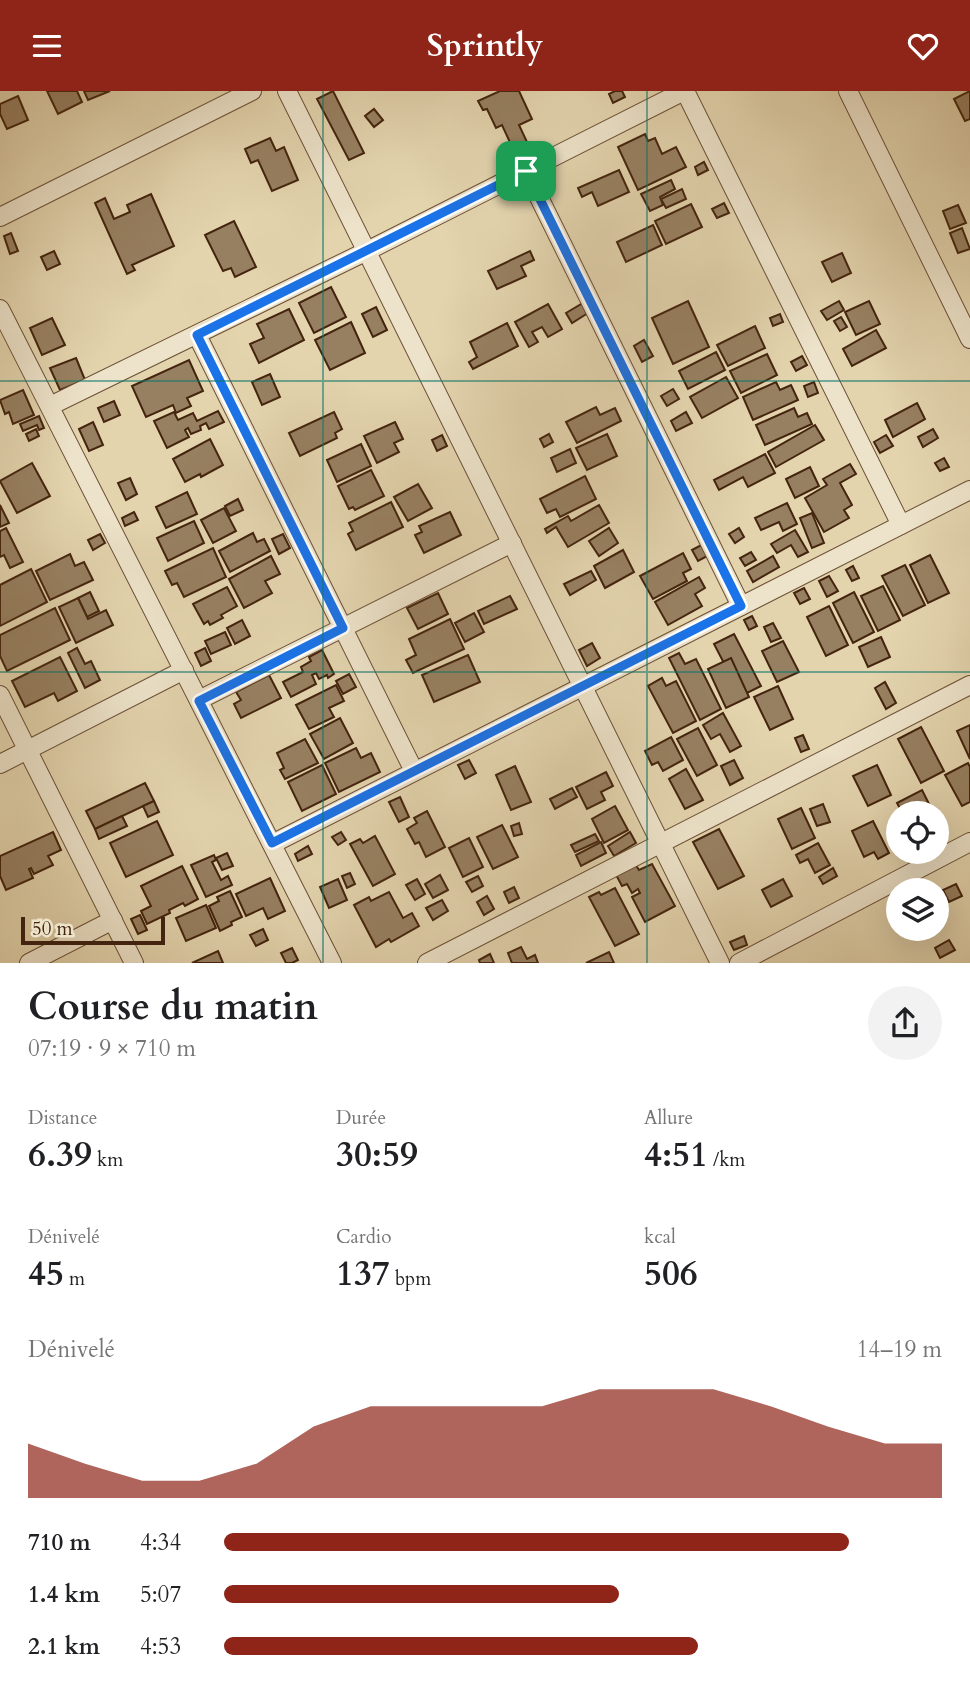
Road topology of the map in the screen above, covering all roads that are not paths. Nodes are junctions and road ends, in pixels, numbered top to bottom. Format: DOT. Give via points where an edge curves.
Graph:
graph roads {
  1 [pos="252,91"];
  2 [pos="287,91"];
  3 [pos="685,91"];
  4 [pos="848,91"];
  5 [pos="526,171"];
  6 [pos="0,217"];
  7 [pos="367,251"];
  8 [pos="0,309"];
  9 [pos="197,335"];
  10 [pos="970,339"];
  11 [pos="50,406"];
  12 [pos="970,490"];
  13 [pos="901,525"];
  14 [pos="512,543"];
  15 [pos="741,606"];
  16 [pos="343,628"];
  17 [pos="184,670"];
  18 [pos="970,685"];
  19 [pos="583,686"];
  20 [pos="0,695"];
  21 [pos="199,701"];
  22 [pos="28,750"];
  23 [pos="0,764"];
  24 [pos="415,771"];
  25 [pos="970,842"];
  26 [pos="272,843"];
  27 [pos="661,843"];
  28 [pos="113,920"];
  29 [pos="29,963"];
  30 [pos="134,963"];
  31 [pos="332,963"];
  32 [pos="427,963"];
  33 [pos="720,963"];
  34 [pos="739,963"];
  1 -- 6 [label="street"];
  2 -- 7 [label="street"];
  3 -- 5 [label="street"];
  3 -- 13 [label="street"];
  4 -- 10 [label="street"];
  5 -- 7 [label="street"];
  5 -- 15 [label="street"];
  7 -- 9 [label="street"];
  7 -- 14 [label="street"];
  8 -- 11 [label="street"];
  9 -- 11 [label="street"];
  9 -- 16 [label="street"];
  11 -- 17 [label="street"];
  12 -- 13 [label="street"];
  13 -- 15 [label="street"];
  14 -- 16 [label="street"];
  14 -- 19 [label="street"];
  15 -- 19 [label="street"];
  16 -- 21 [label="street"];
  16 -- 24 [label="street"];
  17 -- 21 [label="street"];
  17 -- 22 [label="street"];
  18 -- 27 [label="street"];
  19 -- 24 [label="street"];
  19 -- 27 [label="street"];
  20 -- 22 [label="street"];
  21 -- 26 [label="street"];
  22 -- 23 [label="street"];
  22 -- 28 [label="street"];
  24 -- 26 [label="street"];
  25 -- 34 [label="street"];
  26 -- 31 [label="street"];
  27 -- 32 [label="street"];
  27 -- 33 [label="street"];
  28 -- 29 [label="street"];
  28 -- 30 [label="street"];
}
